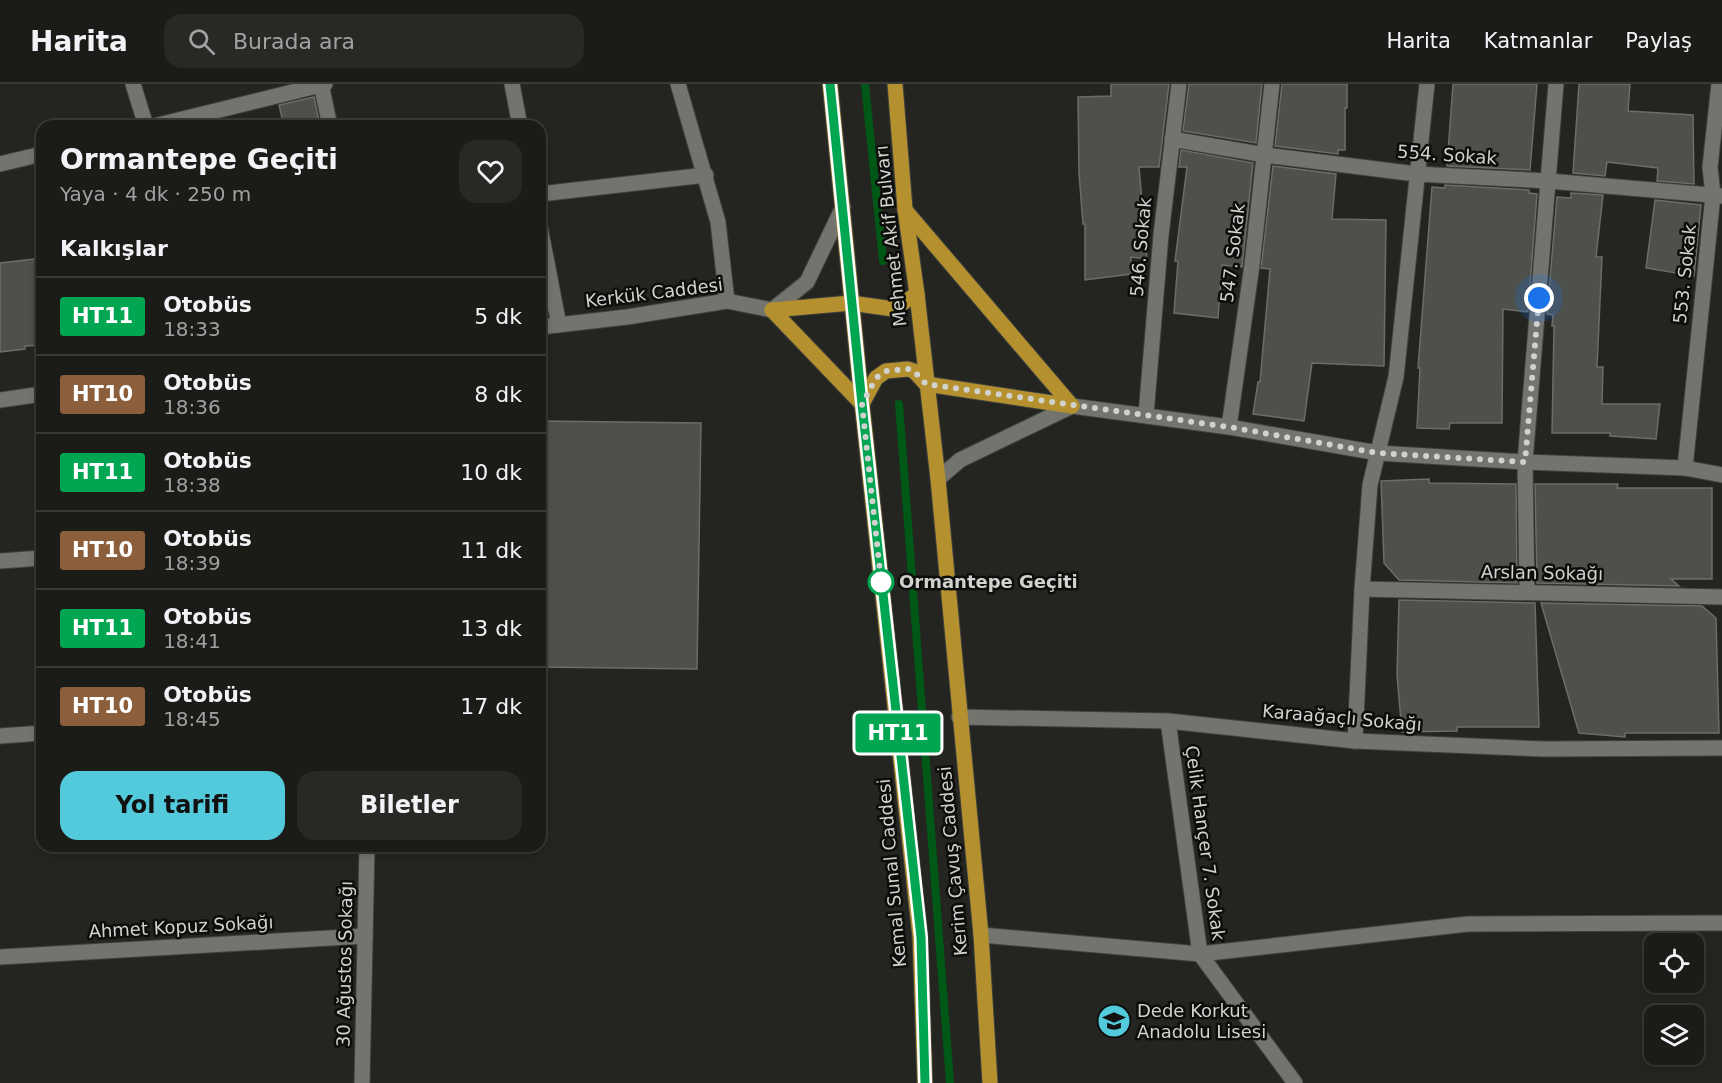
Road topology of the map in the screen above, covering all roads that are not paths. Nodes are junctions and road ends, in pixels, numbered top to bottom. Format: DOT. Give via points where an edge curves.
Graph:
graph roads {
  1 [pos="133,84"];
  2 [pos="322,84"];
  3 [pos="512,84"];
  4 [pos="678,84"];
  5 [pos="831,84"];
  6 [pos="894,84"];
  7 [pos="1179,84"];
  8 [pos="1272,84"];
  9 [pos="1427,84"];
  10 [pos="1556,84"];
  11 [pos="1719,84"];
  12 [pos="144,120"];
  13 [pos="178,120"];
  14 [pos="329,120"];
  15 [pos="519,120"];
  16 [pos="1172,139"];
  17 [pos="36,155"];
  18 [pos="1264,155"];
  19 [pos="0,164"];
  20 [pos="1416,174"];
  21 [pos="706,175"];
  22 [pos="1549,181"];
  23 [pos="546,193"];
  24 [pos="1717,196"];
  25 [pos="843,207"];
  26 [pos="905,209"];
  27 [pos="546,258"];
  28 [pos="917,294"];
  29 [pos="727,301"];
  30 [pos="851,303"];
  31 [pos="772,310"];
  32 [pos="559,325"];
  33 [pos="546,326"];
  34 [pos="926,384"];
  35 [pos="36,395"];
  36 [pos="0,400"];
  37 [pos="862,404"];
  38 [pos="1072,406"];
  39 [pos="1146,415"];
  40 [pos="1229,427"];
  41 [pos="1378,453"];
  42 [pos="1525,462"];
  43 [pos="1685,468"];
  44 [pos="1722,475"];
  45 [pos="938,479"];
  46 [pos="36,558"];
  47 [pos="0,561"];
  48 [pos="1362,589"];
  49 [pos="1527,592"];
  50 [pos="1722,597"];
  51 [pos="959,717"];
  52 [pos="1168,721"];
  53 [pos="36,733"];
  54 [pos="0,736"];
  55 [pos="1355,741"];
  56 [pos="1722,748"];
  57 [pos="367,852"];
  58 [pos="1722,923"];
  59 [pos="981,935"];
  60 [pos="365,936"];
  61 [pos="1200,954"];
  62 [pos="0,957"];
  63 [pos="362,1083"];
  64 [pos="925,1083"];
  65 [pos="990,1083"];
  66 [pos="1295,1083"];
  1 -- 12 [label="street"];
  2 -- 13 [label="street"];
  2 -- 14 [label="street"];
  3 -- 15 [label="street"];
  4 -- 21 [label="street"];
  5 -- 25 [label="main road"];
  6 -- 26 [label="main road, Mehmet Akif Bulvarı"];
  7 -- 16 [label="street, 546. Sokak"];
  8 -- 18 [label="street, 547. Sokak"];
  9 -- 20 [label="street"];
  10 -- 22 [label="street"];
  11 -- 24 [label="street, 553. Sokak" via="1710,167"];
  16 -- 18 [label="street, 554. Sokak"];
  16 -- 39 [label="street, 546. Sokak"];
  17 -- 19 [label="street"];
  18 -- 20 [label="street, 554. Sokak"];
  18 -- 40 [label="street, 547. Sokak"];
  20 -- 22 [label="street, 554. Sokak"];
  20 -- 41 [label="street" via="1395,377"];
  21 -- 23 [label="street"];
  21 -- 29 [label="street" via="718,222"];
  22 -- 24 [label="street, 554. Sokak"];
  22 -- 42 [label="street"];
  24 -- 43 [label="street, 553. Sokak"];
  25 -- 30 [label="main road"];
  25 -- 31 [label="street" via="807,282"];
  26 -- 28 [label="main road, Mehmet Akif Bulvarı"];
  26 -- 38 [label="main road"];
  27 -- 32 [label="street"];
  28 -- 30 [label="main road" via="893,309"];
  28 -- 34 [label="main road, Mehmet Akif Bulvarı"];
  29 -- 31 [label="street, Kerkük Caddesi"];
  29 -- 32 [label="street, Kerkük Caddesi"];
  30 -- 31 [label="main road"];
  30 -- 37 [label="main road, Kemal Sunal Caddesi"];
  31 -- 37 [label="main road"];
  32 -- 33 [label="street, Kerkük Caddesi"];
  34 -- 37 [label="main road" via="908,369 886,371 876,378"];
  34 -- 38 [label="main road"];
  34 -- 45 [label="main road, Kerim Çavuş Caddesi"];
  35 -- 36 [label="street"];
  37 -- 64 [label="main road, Kemal Sunal Caddesi" via="921,937"];
  38 -- 39 [label="street"];
  38 -- 45 [label="street" via="960,460"];
  39 -- 40 [label="street"];
  40 -- 41 [label="street"];
  41 -- 42 [label="street"];
  41 -- 48 [label="street" via="1370,485"];
  42 -- 43 [label="street"];
  42 -- 49 [label="street"];
  43 -- 44 [label="street"];
  45 -- 51 [label="main road, Kerim Çavuş Caddesi"];
  46 -- 47 [label="street"];
  48 -- 49 [label="street, Arslan Sokağı"];
  48 -- 55 [label="street"];
  49 -- 50 [label="street, Arslan Sokağı"];
  51 -- 52 [label="street, Karaağaçlı Sokağı"];
  51 -- 59 [label="main road, Kerim Çavuş Caddesi"];
  52 -- 55 [label="street, Karaağaçlı Sokağı"];
  52 -- 61 [label="street, Çelik Hançer 7. Sokak"];
  53 -- 54 [label="street"];
  55 -- 56 [label="street, Karaağaçlı Sokağı" via="1544,749"];
  57 -- 60 [label="street, 30 Ağustos Sokağı"];
  58 -- 61 [label="street" via="1468,924"];
  59 -- 61 [label="street"];
  59 -- 65 [label="main road, Kerim Çavuş Caddesi"];
  60 -- 62 [label="street, Ahmet Kopuz Sokağı"];
  60 -- 63 [label="street, 30 Ağustos Sokağı"];
  61 -- 66 [label="street, Çelik Hançer 7. Sokak"];
}
